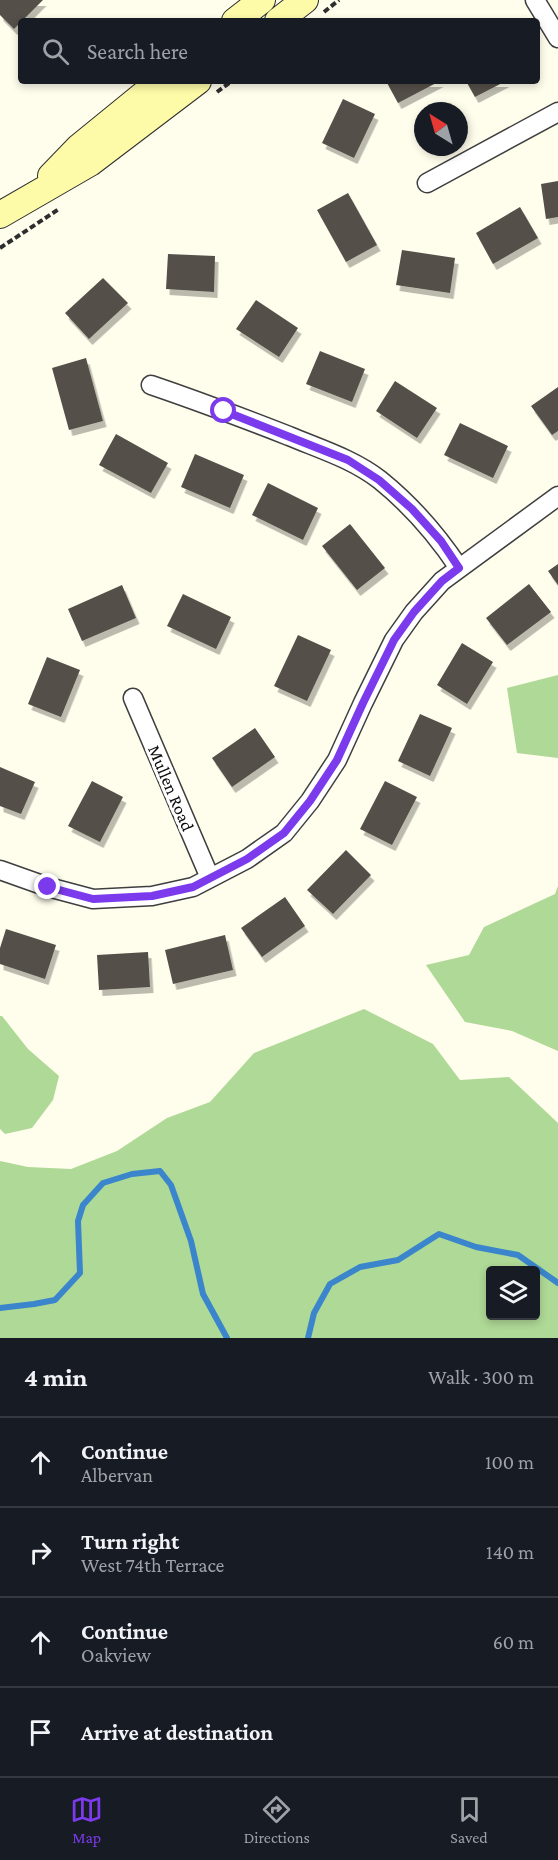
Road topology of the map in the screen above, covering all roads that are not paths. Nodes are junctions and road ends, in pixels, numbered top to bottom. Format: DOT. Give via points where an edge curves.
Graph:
graph roads {
  1 [pos="262,0"];
  2 [pos="305,0"];
  3 [pos="535,0"];
  4 [pos="239,18"];
  5 [pos="282,18"];
  6 [pos="558,38"];
  7 [pos="156,84"];
  8 [pos="194,84"];
  9 [pos="558,112"];
  10 [pos="427,183"];
  11 [pos="34,194"];
  12 [pos="0,215"];
  13 [pos="151,385"];
  14 [pos="558,496"];
  15 [pos="459,568"];
  16 [pos="133,698"];
  17 [pos="0,870"];
  18 [pos="210,879"];
  1 -- 4 [label="main road"];
  2 -- 5 [label="main road"];
  3 -- 6 [label="street"];
  7 -- 11 [label="main road" via="79,147"];
  8 -- 11 [label="main road" via="90,163"];
  9 -- 10 [label="street"];
  11 -- 12 [label="main road"];
  13 -- 15 [label="street" via="348,460 412,509"];
  14 -- 15 [label="street"];
  15 -- 18 [label="street" via="414,612 394,640 337,760 310,801 284,833"];
  16 -- 18 [label="street, Mullen Road"];
  17 -- 18 [label="street" via="93,899 152,896"];
}
